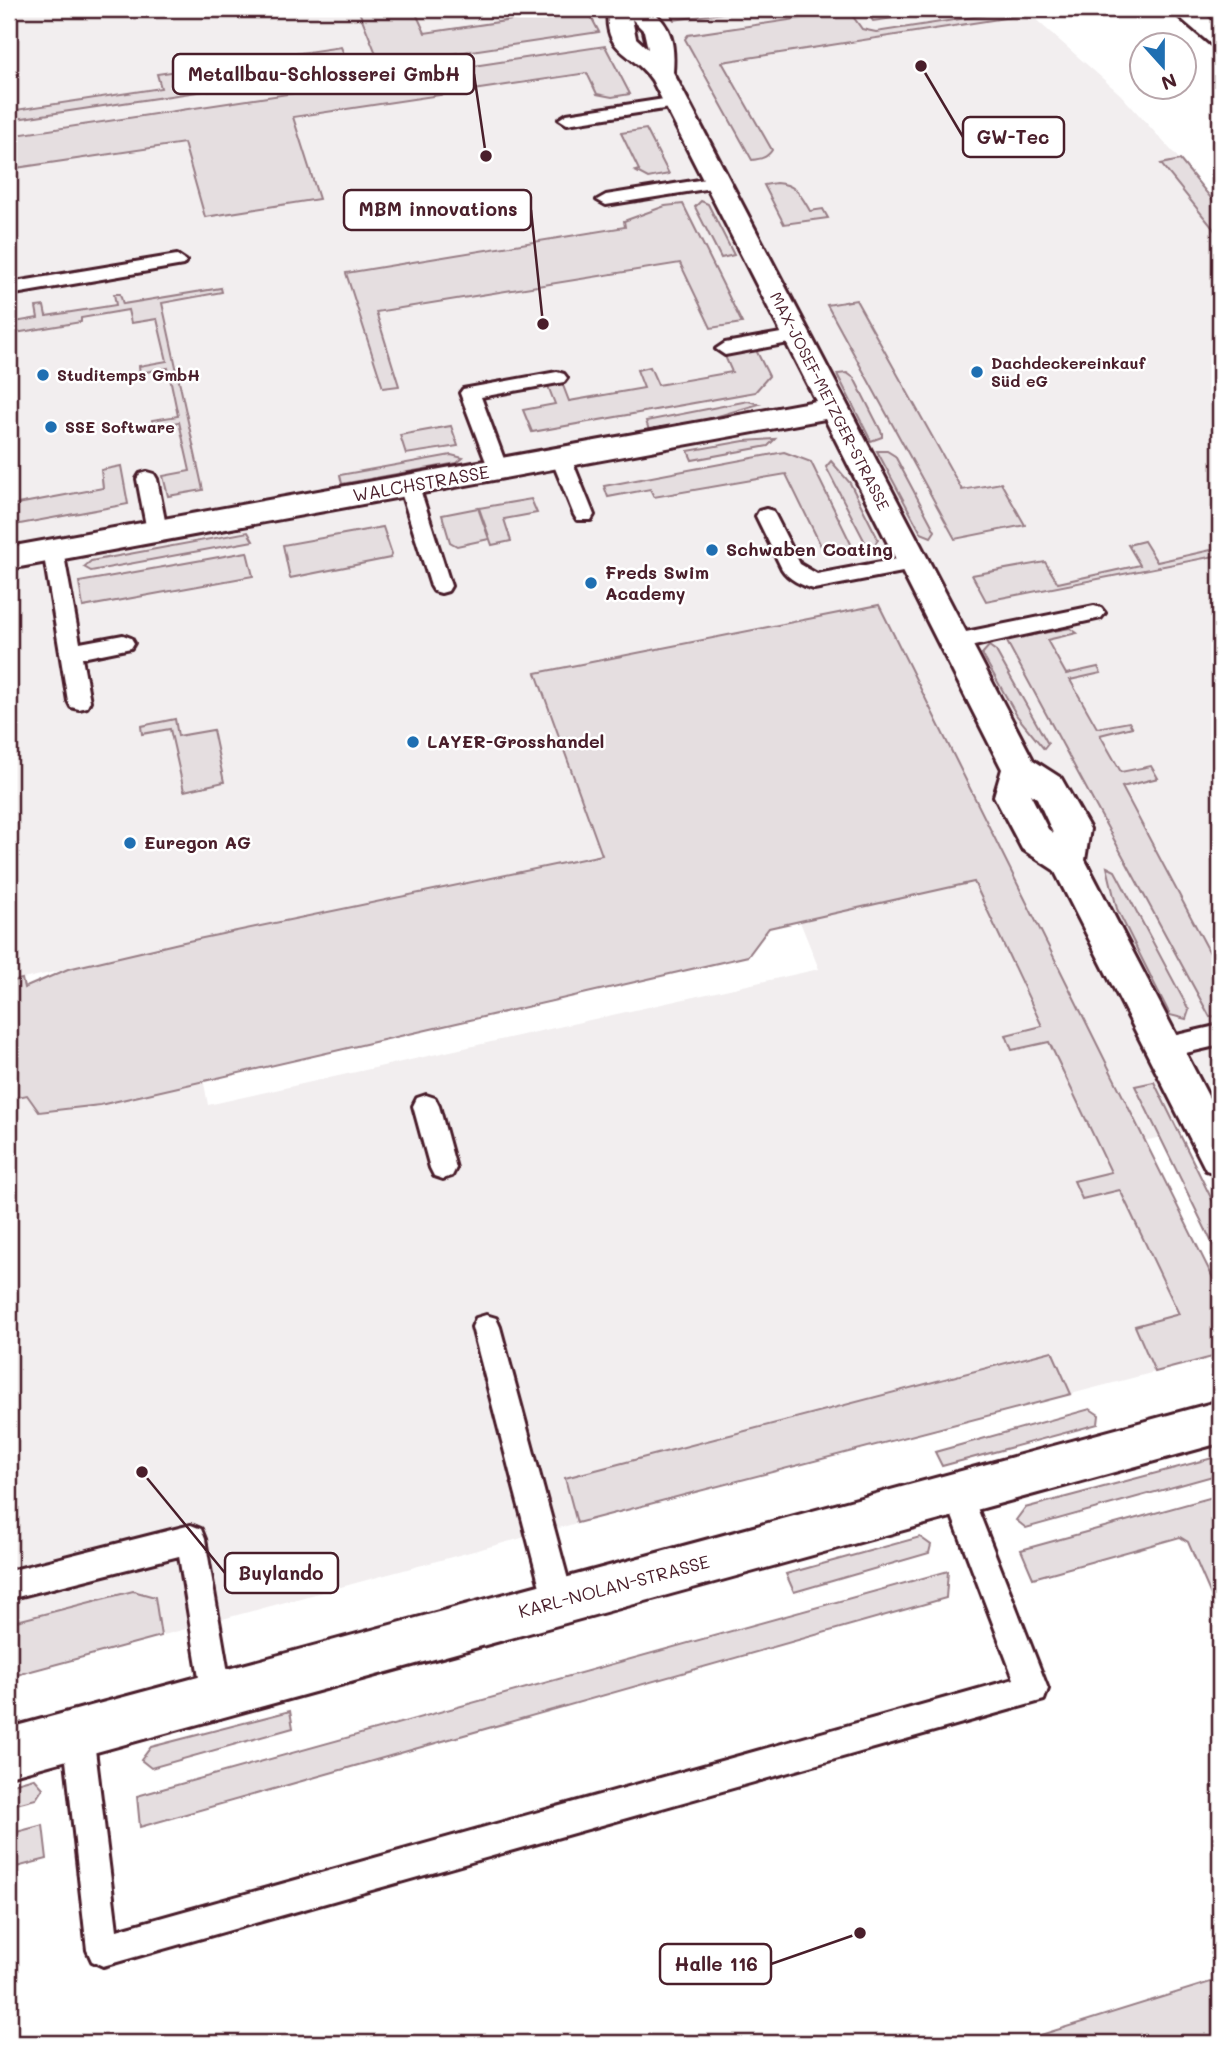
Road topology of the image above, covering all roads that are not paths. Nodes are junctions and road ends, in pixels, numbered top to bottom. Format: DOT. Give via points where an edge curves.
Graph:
graph roads {
  1 [pos="620,9"];
  2 [pos="634,9"];
  3 [pos="1183,9"];
  4 [pos="1220,39"];
  5 [pos="660,72"];
  6 [pos="677,102"];
  7 [pos="567,119"];
  8 [pos="718,182"];
  9 [pos="606,200"];
  10 [pos="177,261"];
  11 [pos="9,289"];
  12 [pos="798,336"];
  13 [pos="725,349"];
  14 [pos="557,378"];
  15 [pos="833,408"];
  16 [pos="561,458"];
  17 [pos="498,470"];
  18 [pos="147,479"];
  19 [pos="409,486"];
  20 [pos="584,515"];
  21 [pos="766,516"];
  22 [pos="157,531"];
  23 [pos="53,550"];
  24 [pos="9,558"];
  25 [pos="913,563"];
  26 [pos="441,586"];
  27 [pos="1094,613"];
  28 [pos="956,642"];
  29 [pos="123,643"];
  30 [pos="69,653"];
  31 [pos="79,701"];
  32 [pos="1220,1035"];
  33 [pos="1164,1048"];
  34 [pos="426,1106"];
  35 [pos="1219,1153"];
  36 [pos="443,1168"];
  37 [pos="486,1327"];
  38 [pos="1220,1422"];
  39 [pos="958,1494"];
  40 [pos="9,1585"];
  41 [pos="559,1602"];
  42 [pos="217,1696"];
  43 [pos="78,1733"];
  44 [pos="9,1752"];
  1 -- 5 [label="main road, MAX-JOSEF-METZGER-STRASSE" via="617,27 628,47"];
  2 -- 5 [label="main road" via="652,21 663,41"];
  3 -- 4 [label="main road"];
  5 -- 6 [label="main road, MAX-JOSEF-METZGER-STRASSE"];
  6 -- 7 [label="lane"];
  6 -- 8 [label="main road, MAX-JOSEF-METZGER-STRASSE"];
  8 -- 9 [label="lane"];
  8 -- 12 [label="main road, MAX-JOSEF-METZGER-STRASSE"];
  10 -- 11 [label="lane"];
  12 -- 13 [label="lane"];
  12 -- 15 [label="main road, MAX-JOSEF-METZGER-STRASSE"];
  14 -- 17 [label="lane" via="470,393"];
  15 -- 16 [label="main road, WALCHSTRASSE"];
  15 -- 25 [label="main road, MAX-JOSEF-METZGER-STRASSE"];
  16 -- 17 [label="main road, WALCHSTRASSE"];
  16 -- 20 [label="lane"];
  17 -- 19 [label="main road, WALCHSTRASSE"];
  18 -- 22 [label="lane"];
  19 -- 22 [label="main road, WALCHSTRASSE"];
  19 -- 26 [label="lane"];
  21 -- 25 [label="lane" via="792,569 814,582"];
  22 -- 23 [label="main road, WALCHSTRASSE"];
  23 -- 24 [label="main road, WALCHSTRASSE"];
  23 -- 30 [label="lane"];
  25 -- 28 [label="main road, MAX-JOSEF-METZGER-STRASSE"];
  27 -- 28 [label="lane"];
  28 -- 33 [label="main road, MAX-JOSEF-METZGER-STRASSE" via="1020,769 1012,796 1035,839 1067,860"];
  29 -- 30 [label="lane"];
  30 -- 31 [label="lane"];
  32 -- 33 [label="lane"];
  33 -- 35 [label="main road, MAX-JOSEF-METZGER-STRASSE"];
  34 -- 36 [label="lane"];
  37 -- 41 [label="lane"];
  38 -- 39 [label="main road, KARL-NOLAN-STRASSE"];
  39 -- 41 [label="main road, KARL-NOLAN-STRASSE"];
  39 -- 43 [label="lane" via="1033,1689 103,1950"];
  40 -- 42 [label="lane" via="191,1539"];
  41 -- 42 [label="main road, KARL-NOLAN-STRASSE"];
  42 -- 43 [label="main road, KARL-NOLAN-STRASSE"];
  43 -- 44 [label="main road, KARL-NOLAN-STRASSE"];
}
